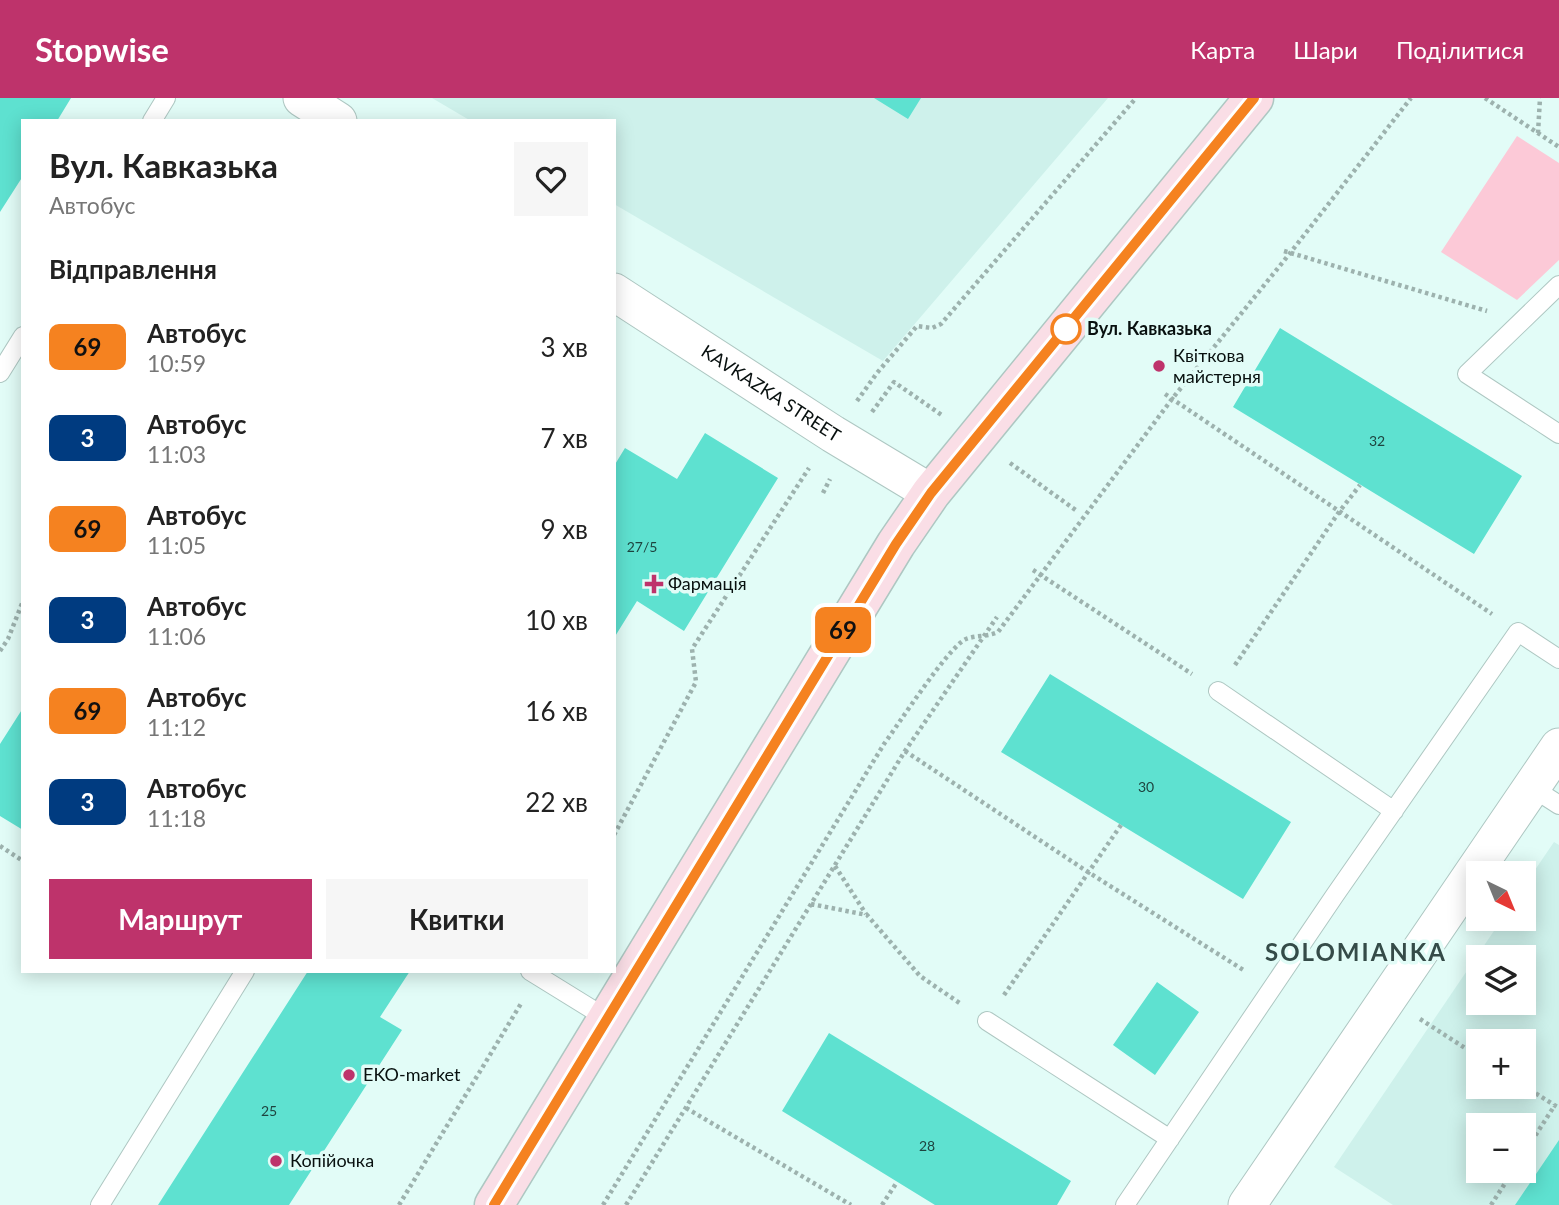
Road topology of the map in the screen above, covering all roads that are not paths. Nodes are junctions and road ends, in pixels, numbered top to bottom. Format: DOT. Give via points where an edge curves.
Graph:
graph roads {
  1 [pos="166,98"];
  2 [pos="302,98"];
  3 [pos="1254,98"];
  4 [pos="153,119"];
  5 [pos="335,119"];
  6 [pos="1559,285"];
  7 [pos="616,293"];
  8 [pos="21,339"];
  9 [pos="0,373"];
  10 [pos="1559,434"];
  11 [pos="931,493"];
  12 [pos="1559,659"];
  13 [pos="1218,691"];
  14 [pos="1559,747"];
  15 [pos="1545,796"];
  16 [pos="1394,811"];
  17 [pos="245,973"];
  18 [pos="534,974"];
  19 [pos="606,1018"];
  20 [pos="987,1021"];
  21 [pos="1170,1139"];
  22 [pos="100,1205"];
  23 [pos="494,1205"];
  24 [pos="1125,1205"];
  25 [pos="1247,1205"];
  1 -- 4 [label="lane"];
  2 -- 5 [label="street"];
  3 -- 11 [label="main road"];
  6 -- 10 [label="lane" via="1467,374"];
  7 -- 11 [label="street, KAVKAZKA STREET"];
  8 -- 9 [label="lane"];
  11 -- 19 [label="main road"];
  12 -- 16 [label="lane" via="1518,632"];
  13 -- 16 [label="lane"];
  14 -- 15 [label="street"];
  15 -- 25 [label="street" via="1388,999"];
  16 -- 21 [label="lane"];
  17 -- 22 [label="lane"];
  18 -- 19 [label="lane"];
  19 -- 23 [label="main road"];
  20 -- 21 [label="lane"];
  21 -- 24 [label="lane"];
}
